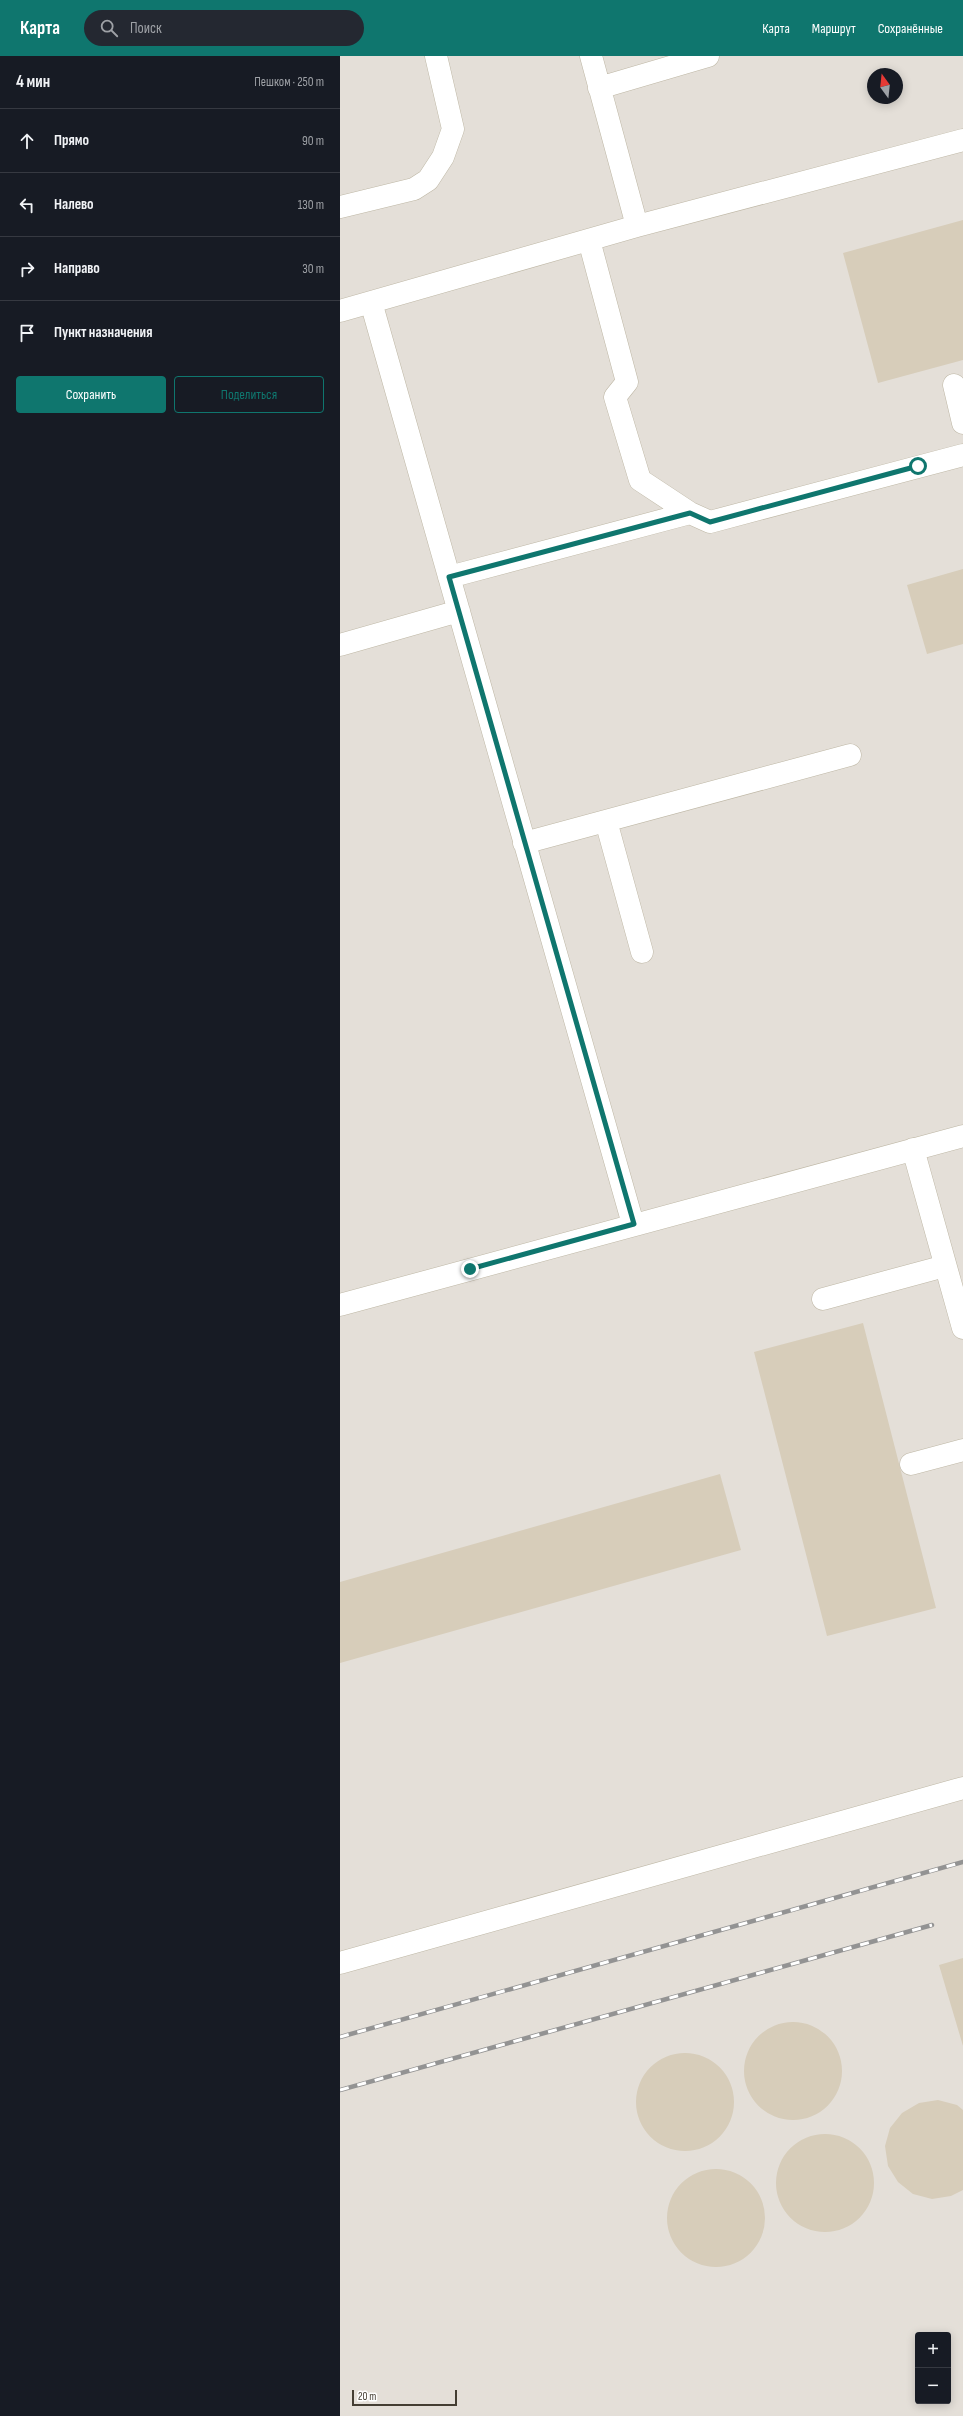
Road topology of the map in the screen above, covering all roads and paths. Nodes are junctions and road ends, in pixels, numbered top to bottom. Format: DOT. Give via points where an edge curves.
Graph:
graph roads {
  1 [pos="436,56"];
  2 [pos="591,56"];
  3 [pos="708,56"];
  4 [pos="599,88"];
  5 [pos="963,140"];
  6 [pos="340,207"];
  7 [pos="638,226"];
  8 [pos="589,240"];
  9 [pos="371,302"];
  10 [pos="340,311"];
  11 [pos="954,385"];
  12 [pos="963,423"];
  13 [pos="963,454"];
  14 [pos="690,513"];
  15 [pos="449,577"];
  16 [pos="459,611"];
  17 [pos="340,645"];
  18 [pos="850,755"];
  19 [pos="606,821"];
  20 [pos="524,843"];
  21 [pos="642,952"];
  22 [pos="963,1136"];
  23 [pos="912,1149"];
  24 [pos="634,1224"];
  25 [pos="946,1266"];
  26 [pos="823,1299"];
  27 [pos="340,1305"];
  28 [pos="963,1328"];
  29 [pos="963,1450"];
  30 [pos="911,1464"];
  31 [pos="963,1788"];
  32 [pos="340,1963"];
  1 -- 6 [label="lane" via="453,129 443,157 428,180 414,189"];
  2 -- 4 [label="lane"];
  3 -- 4 [label="lane"];
  4 -- 7 [label="lane"];
  5 -- 7 [label="lane"];
  7 -- 8 [label="lane"];
  8 -- 9 [label="lane"];
  8 -- 14 [label="lane" via="627,382 615,397 640,480"];
  9 -- 10 [label="lane"];
  9 -- 15 [label="lane"];
  11 -- 12 [label="lane"];
  13 -- 14 [label="lane" via="710,522"];
  14 -- 15 [label="lane"];
  15 -- 16 [label="lane"];
  16 -- 17 [label="lane"];
  16 -- 20 [label="lane"];
  18 -- 19 [label="lane"];
  19 -- 20 [label="lane"];
  19 -- 21 [label="lane"];
  20 -- 24 [label="lane"];
  22 -- 23 [label="lane"];
  23 -- 24 [label="lane"];
  23 -- 25 [label="lane"];
  24 -- 27 [label="lane"];
  25 -- 26 [label="lane"];
  25 -- 28 [label="lane"];
  29 -- 30 [label="lane"];
  31 -- 32 [label="lane"];
}
